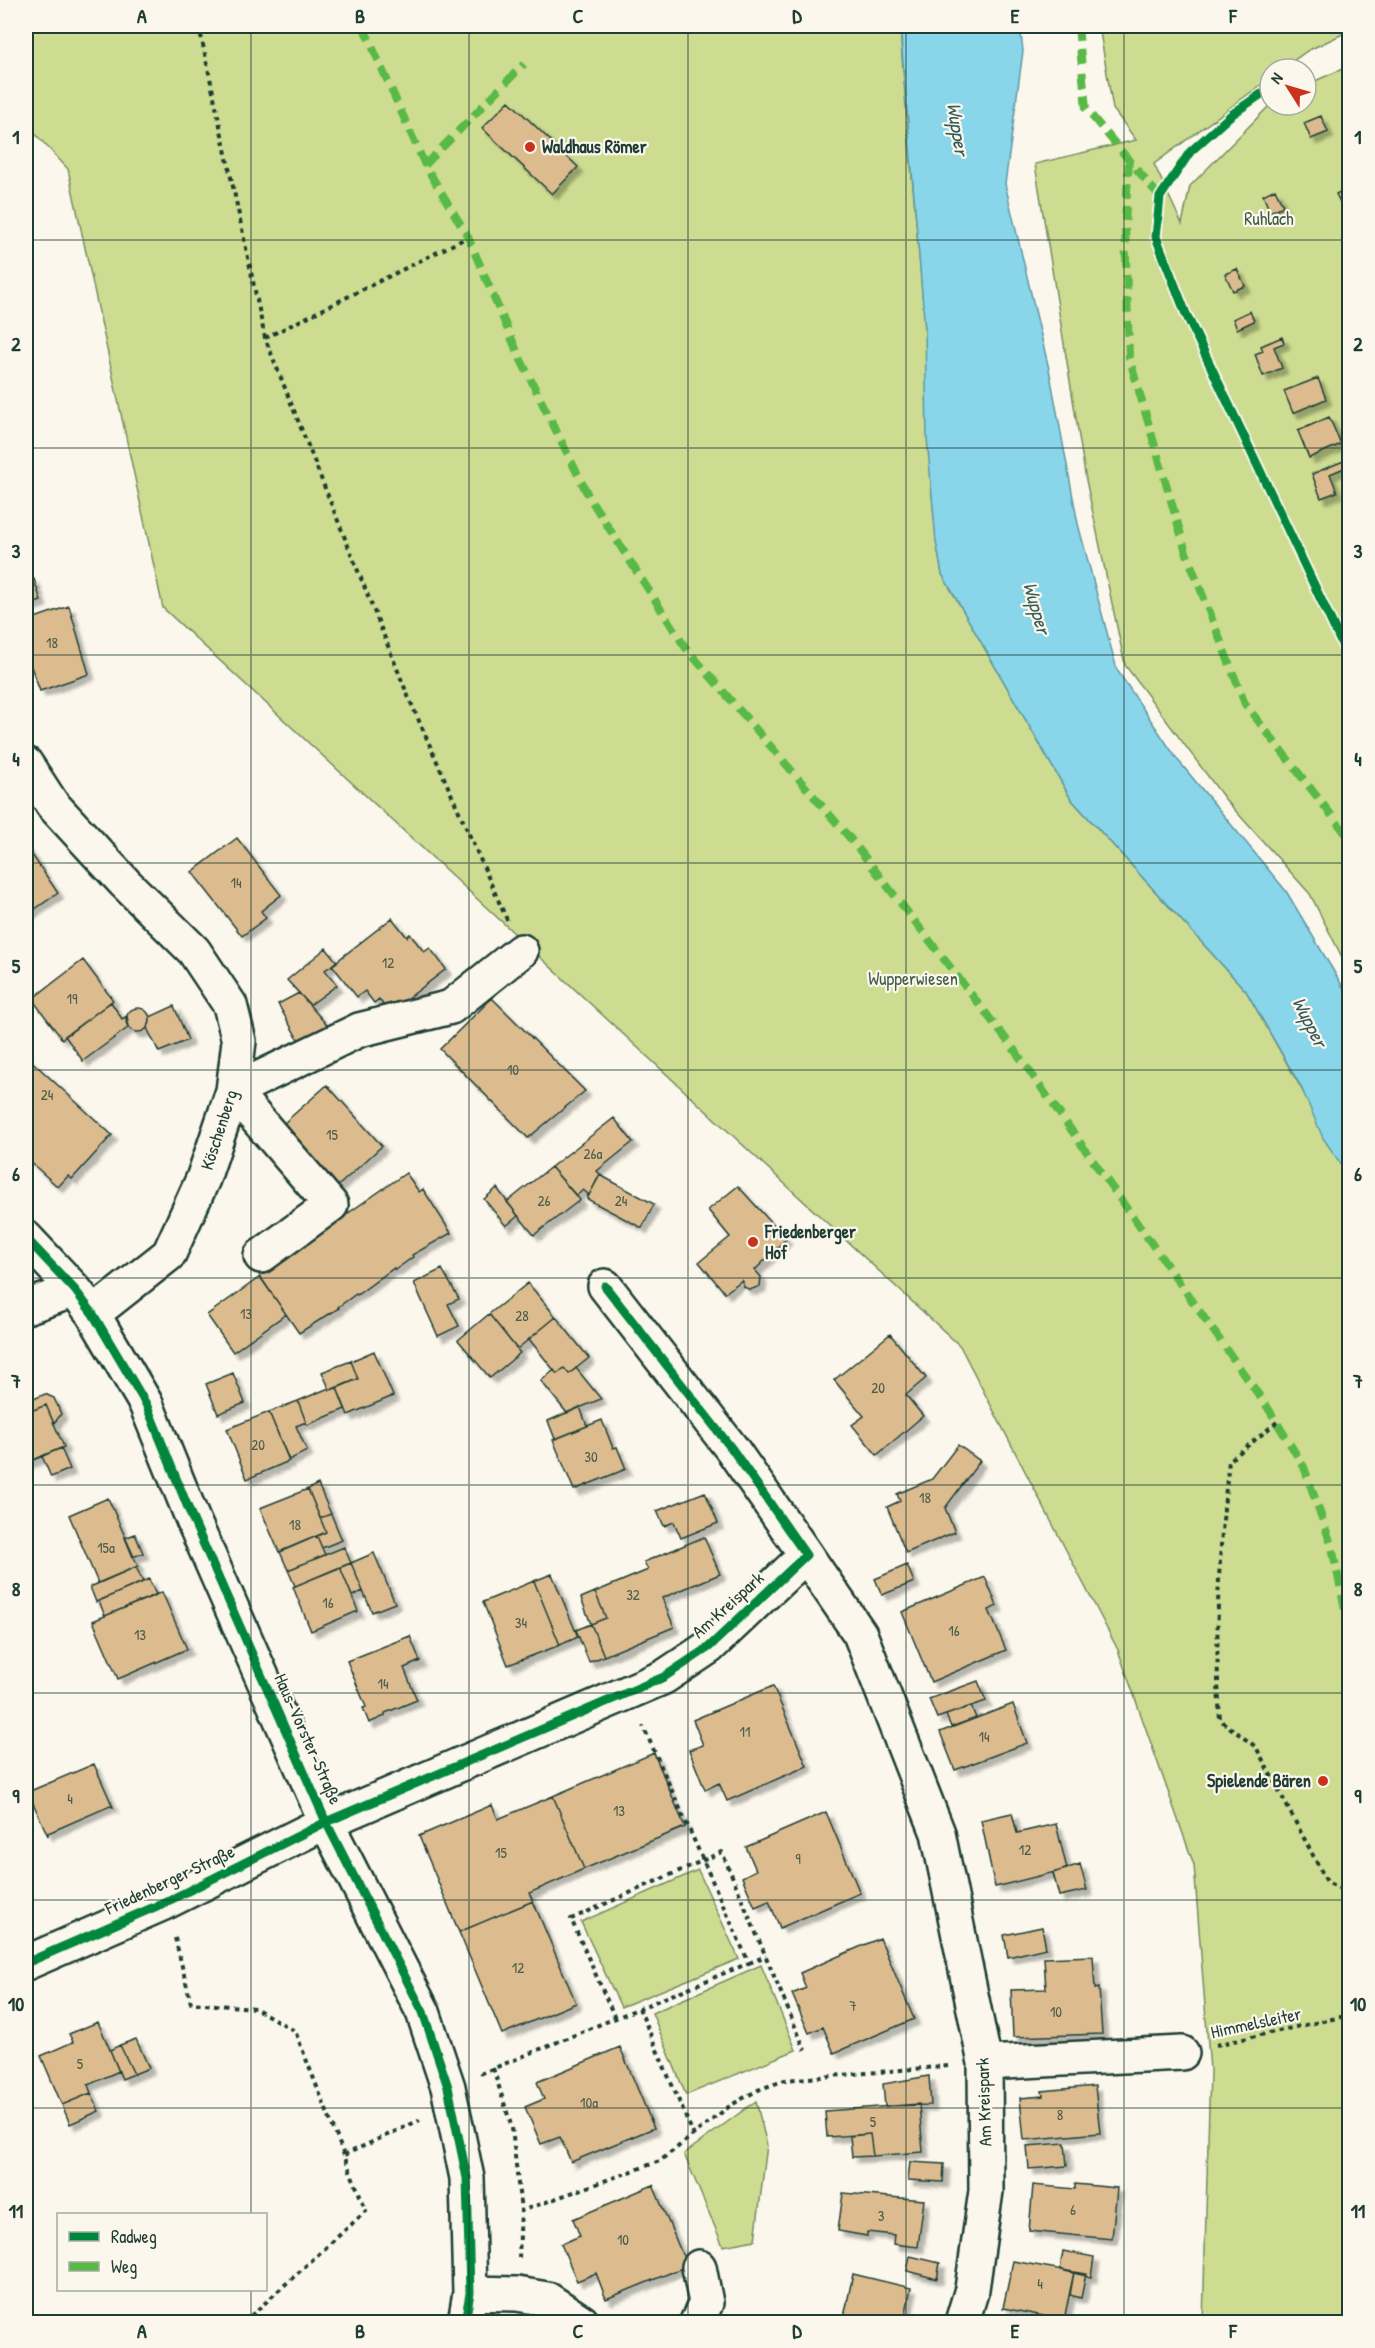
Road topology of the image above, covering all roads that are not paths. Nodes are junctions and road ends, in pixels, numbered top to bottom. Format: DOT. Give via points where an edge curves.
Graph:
graph roads {
  1 [pos="26,764"];
  2 [pos="521,951"];
  3 [pos="233,1091"];
  4 [pos="26,1238"];
  5 [pos="261,1256"];
  6 [pos="605,1286"];
  7 [pos="84,1302"];
  8 [pos="26,1308"];
  9 [pos="807,1556"];
  10 [pos="326,1822"];
  11 [pos="26,1963"];
  12 [pos="1182,2053"];
  13 [pos="985,2063"];
  14 [pos="699,2267"];
  15 [pos="467,2308"];
  16 [pos="582,2322"];
  17 [pos="697,2322"];
  18 [pos="963,2322"];
  1 -- 3 [label="street, Köschenberg" via="52,804 194,951 230,1005 239,1041"];
  2 -- 3 [label="street" via="452,1007 359,1030"];
  3 -- 5 [label="street" via="331,1205"];
  3 -- 7 [label="street, Köschenberg" via="204,1179 169,1254"];
  4 -- 7 [label="street, Haus-Vorster-Straße"];
  6 -- 9 [label="street, Am Kreispark" via="732,1449"];
  7 -- 8 [label="street, Köschenberg"];
  7 -- 10 [label="street, Haus-Vorster-Straße" via="146,1404"];
  9 -- 10 [label="street, Am Kreispark" via="710,1647 664,1677"];
  9 -- 13 [label="street, Am Kreispark" via="860,1634 938,1833"];
  10 -- 11 [label="street, Friedenberger Straße" via="166,1902"];
  10 -- 15 [label="street, Haus-Vorster-Straße" via="423,2012 450,2096 467,2178"];
  12 -- 13 [label="street"];
  13 -- 18 [label="street, Am Kreispark" via="986,2191 972,2289"];
  14 -- 17 [label="street" via="706,2303"];
  15 -- 16 [label="street" via="517,2294 547,2299"];
}
